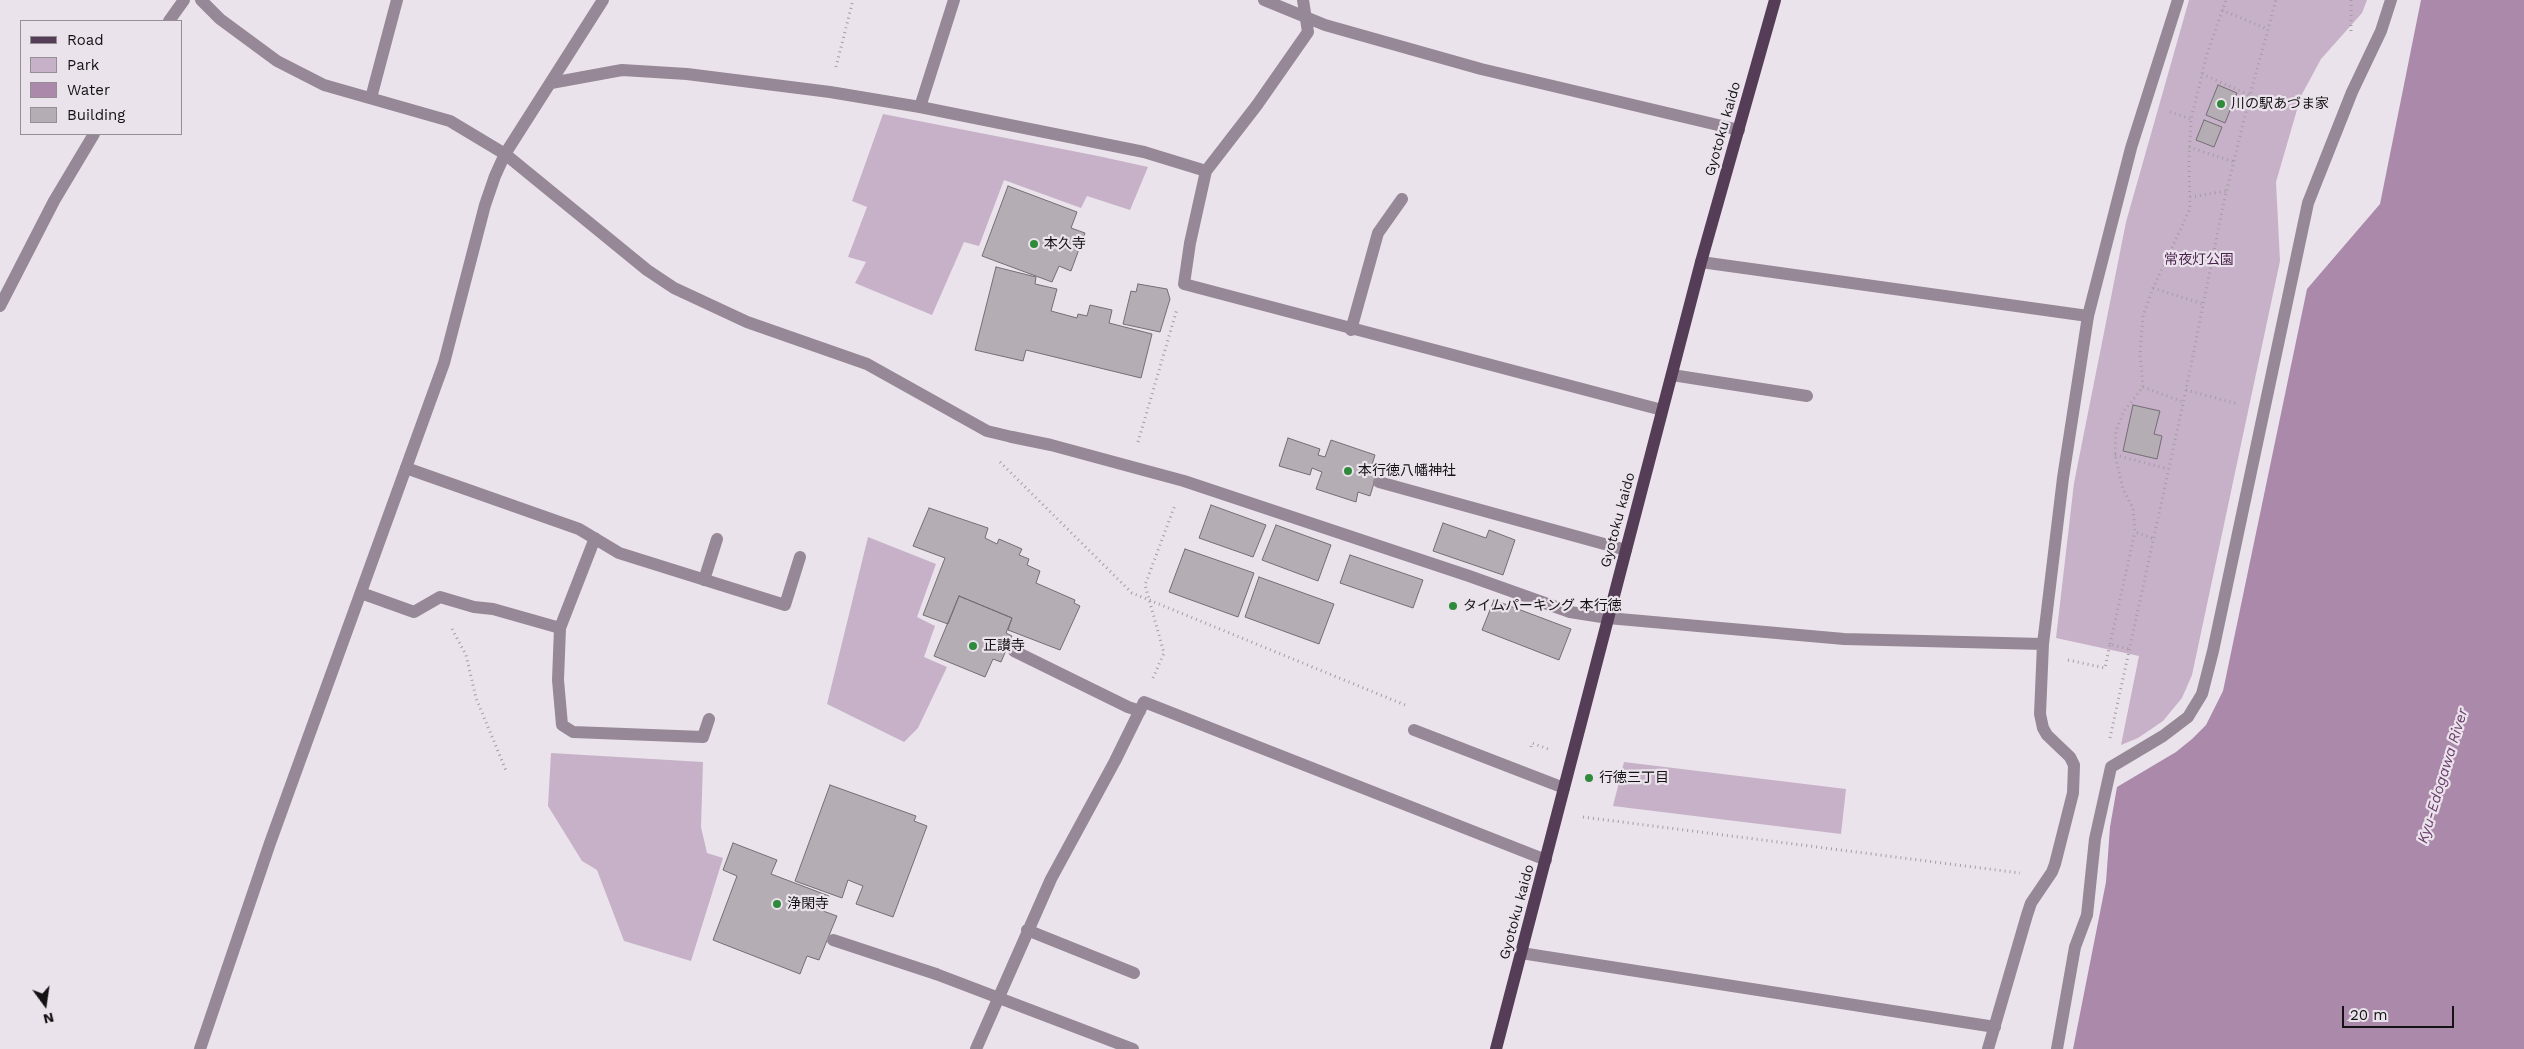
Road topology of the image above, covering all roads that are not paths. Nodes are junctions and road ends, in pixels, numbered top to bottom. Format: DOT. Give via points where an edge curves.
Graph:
graph roads {
  1 [pos="184,0"];
  2 [pos="201,0"];
  3 [pos="397,0"];
  4 [pos="603,0"];
  5 [pos="954,0"];
  6 [pos="1264,0"];
  7 [pos="1303,0"];
  8 [pos="1775,0"];
  9 [pos="2178,0"];
  10 [pos="2391,0"];
  11 [pos="1305,16"];
  12 [pos="170,20"];
  13 [pos="551,83"];
  14 [pos="371,98"];
  15 [pos="920,107"];
  16 [pos="1739,130"];
  17 [pos="93,135"];
  18 [pos="506,154"];
  19 [pos="1206,171"];
  20 [pos="1402,199"];
  21 [pos="1701,262"];
  22 [pos="0,306"];
  23 [pos="2088,316"];
  24 [pos="1351,330"];
  25 [pos="1672,375"];
  26 [pos="1806,396"];
  27 [pos="1662,410"];
  28 [pos="406,468"];
  29 [pos="1379,482"];
  30 [pos="594,538"];
  31 [pos="717,539"];
  32 [pos="1626,550"];
  33 [pos="800,557"];
  34 [pos="704,580"];
  35 [pos="361,593"];
  36 [pos="1608,618"];
  37 [pos="560,628"];
  38 [pos="2043,650"];
  39 [pos="1014,651"];
  40 [pos="1142,706"];
  41 [pos="709,719"];
  42 [pos="1414,730"];
  43 [pos="1564,788"];
  44 [pos="1546,860"];
  45 [pos="1027,930"];
  46 [pos="833,940"];
  47 [pos="1521,953"];
  48 [pos="1134,973"];
  49 [pos="997,998"];
  50 [pos="1995,1027"];
  51 [pos="200,1049"];
  52 [pos="976,1049"];
  53 [pos="1133,1049"];
  54 [pos="1496,1049"];
  55 [pos="1988,1049"];
  56 [pos="2057,1049"];
  1 -- 12 [label="street"];
  2 -- 14 [label="street" via="220,19 277,61 324,85"];
  3 -- 14 [label="street"];
  4 -- 13 [label="street"];
  5 -- 15 [label="street"];
  6 -- 11 [label="street"];
  7 -- 11 [label="street"];
  8 -- 16 [label="main road, Gyotoku kaido"];
  9 -- 23 [label="street" via="2130,148"];
  10 -- 56 [label="street" via="2308,203 2202,694 2188,717 2111,767 2096,839 2087,915 2075,947"];
  11 -- 16 [label="street" via="1325,25 1481,69"];
  11 -- 19 [label="street" via="1308,32"];
  13 -- 15 [label="street" via="622,70 687,74"];
  13 -- 18 [label="street"];
  14 -- 18 [label="street" via="450,121"];
  15 -- 19 [label="street" via="1144,152"];
  16 -- 21 [label="main road, Gyotoku kaido"];
  17 -- 22 [label="street" via="54,201"];
  18 -- 28 [label="street" via="485,204 444,363"];
  18 -- 36 [label="street" via="647,270 674,288 747,322 867,364 987,431 1184,481 1570,612"];
  19 -- 24 [label="street" via="1184,284"];
  20 -- 24 [label="street" via="1378,233"];
  21 -- 23 [label="street"];
  21 -- 25 [label="main road, Gyotoku kaido"];
  23 -- 38 [label="street" via="2063,478"];
  24 -- 27 [label="street"];
  25 -- 26 [label="street"];
  25 -- 27 [label="main road, Gyotoku kaido"];
  27 -- 32 [label="main road, Gyotoku kaido"];
  28 -- 30 [label="street" via="579,529"];
  28 -- 35 [label="street"];
  29 -- 32 [label="street"];
  30 -- 34 [label="street" via="619,553"];
  30 -- 37 [label="street"];
  31 -- 34 [label="street"];
  32 -- 36 [label="main road, Gyotoku kaido"];
  33 -- 34 [label="street" via="785,605"];
  35 -- 37 [label="street" via="414,612 440,597 474,607 493,608"];
  35 -- 51 [label="street" via="270,843"];
  36 -- 38 [label="street" via="1844,638"];
  36 -- 43 [label="main road, Gyotoku kaido"];
  37 -- 41 [label="street" via="558,680 562,725 572,732 703,737"];
  38 -- 50 [label="street" via="2042,728 2070,757 2076,775 2055,864 2027,916"];
  39 -- 40 [label="street" via="1128,707"];
  40 -- 44 [label="street"];
  40 -- 45 [label="street"];
  42 -- 43 [label="street"];
  43 -- 44 [label="main road, Gyotoku kaido"];
  44 -- 47 [label="main road, Gyotoku kaido"];
  45 -- 48 [label="street"];
  45 -- 49 [label="street"];
  46 -- 49 [label="street"];
  47 -- 50 [label="street"];
  47 -- 54 [label="main road, Gyotoku kaido"];
  49 -- 52 [label="street"];
  49 -- 53 [label="street"];
  50 -- 55 [label="street"];
}
